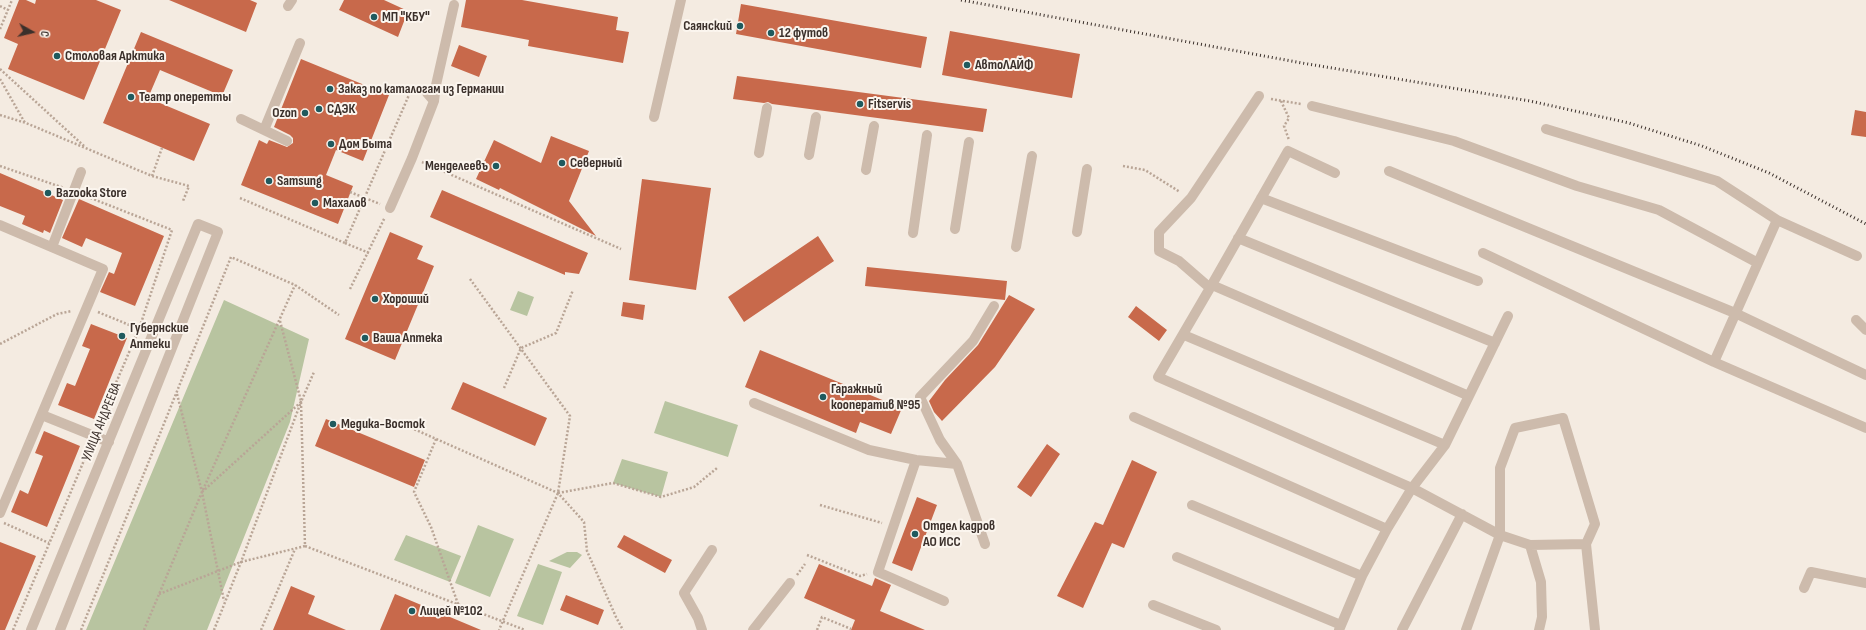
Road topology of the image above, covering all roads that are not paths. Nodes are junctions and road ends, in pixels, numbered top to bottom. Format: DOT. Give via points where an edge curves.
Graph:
graph roads {
  1 [pos="681,0"];
  2 [pos="454,5"];
  3 [pos="300,44"];
  4 [pos="1259,96"];
  5 [pos="1312,106"];
  6 [pos="767,108"];
  7 [pos="816,117"];
  8 [pos="654,118"];
  9 [pos="241,119"];
  10 [pos="874,126"];
  11 [pos="1546,129"];
  12 [pos="264,130"];
  13 [pos="927,135"];
  14 [pos="287,141"];
  15 [pos="969,142"];
  16 [pos="759,153"];
  17 [pos="809,155"];
  18 [pos="1032,156"];
  19 [pos="1087,169"];
  20 [pos="866,170"];
  21 [pos="1389,171"];
  22 [pos="81,172"];
  23 [pos="1335,173"];
  24 [pos="1261,198"];
  25 [pos="390,208"];
  26 [pos="1777,220"];
  27 [pos="0,225"];
  28 [pos="955,229"];
  29 [pos="1077,232"];
  30 [pos="913,233"];
  31 [pos="1238,238"];
  32 [pos="52,247"];
  33 [pos="1016,247"];
  34 [pos="1483,253"];
  35 [pos="1857,256"];
  36 [pos="1758,263"];
  37 [pos="1478,281"];
  38 [pos="1211,287"];
  39 [pos="994,306"];
  40 [pos="1735,313"];
  41 [pos="1508,316"];
  42 [pos="1856,320"];
  43 [pos="1866,330"];
  44 [pos="1184,335"];
  45 [pos="1494,343"];
  46 [pos="1714,362"];
  47 [pos="1866,374"];
  48 [pos="1469,396"];
  49 [pos="754,403"];
  50 [pos="42,415"];
  51 [pos="1134,417"];
  52 [pos="1866,428"];
  53 [pos="108,442"];
  54 [pos="1445,446"];
  55 [pos="916,460"];
  56 [pos="957,464"];
  57 [pos="1412,488"];
  58 [pos="1192,505"];
  59 [pos="0,513"];
  60 [pos="1462,514"];
  61 [pos="1387,529"];
  62 [pos="1500,535"];
  63 [pos="985,544"];
  64 [pos="1586,544"];
  65 [pos="1530,545"];
  66 [pos="712,550"];
  67 [pos="1177,557"];
  68 [pos="1362,576"];
  69 [pos="790,583"];
  70 [pos="1866,583"];
  71 [pos="1804,588"];
  72 [pos="944,601"];
  73 [pos="1153,605"];
  74 [pos="1340,628"];
  75 [pos="31,630"];
  76 [pos="60,630"];
  77 [pos="702,630"];
  78 [pos="753,630"];
  79 [pos="1216,630"];
  80 [pos="1402,630"];
  81 [pos="1466,630"];
  82 [pos="1539,630"];
  83 [pos="1595,630"];
  1 -- 8 [label="street"];
  2 -- 25 [label="street" via="436,85 412,158"];
  3 -- 12 [label="street"];
  4 -- 38 [label="street" via="1191,198 1159,232 1159,251 1179,261"];
  5 -- 36 [label="street" via="1454,141 1577,186 1658,210"];
  6 -- 16 [label="street"];
  7 -- 17 [label="street"];
  9 -- 12 [label="street"];
  10 -- 20 [label="street"];
  11 -- 26 [label="street" via="1717,180"];
  12 -- 14 [label="street"];
  13 -- 30 [label="street"];
  15 -- 28 [label="street"];
  18 -- 33 [label="street"];
  19 -- 29 [label="street"];
  21 -- 40 [label="street"];
  22 -- 32 [label="street"];
  23 -- 24 [label="street" via="1288,151"];
  24 -- 31 [label="street"];
  24 -- 37 [label="street"];
  26 -- 35 [label="street"];
  26 -- 36 [label="street"];
  27 -- 32 [label="street"];
  31 -- 38 [label="street"];
  31 -- 45 [label="street"];
  32 -- 50 [label="street" via="103,269"];
  34 -- 46 [label="street"];
  36 -- 40 [label="street"];
  38 -- 44 [label="street"];
  38 -- 48 [label="street"];
  39 -- 56 [label="street" via="973,341 920,396 940,440"];
  40 -- 46 [label="street"];
  40 -- 47 [label="street"];
  41 -- 45 [label="street"];
  42 -- 43 [label="street"];
  44 -- 54 [label="street"];
  44 -- 57 [label="street" via="1158,377"];
  45 -- 48 [label="street"];
  46 -- 52 [label="street"];
  48 -- 54 [label="street"];
  49 -- 55 [label="street" via="869,450"];
  50 -- 53 [label="street"];
  50 -- 59 [label="street"];
  51 -- 61 [label="street"];
  53 -- 75 [label="street, УЛИЦА АНДРЕЕВА"];
  53 -- 76 [label="street, УЛИЦА АНДРЕЕВА" via="198,224 218,232"];
  54 -- 57 [label="street"];
  55 -- 56 [label="street"];
  55 -- 72 [label="street" via="878,572"];
  56 -- 63 [label="street"];
  57 -- 60 [label="street"];
  57 -- 61 [label="street"];
  58 -- 68 [label="street"];
  60 -- 62 [label="street"];
  60 -- 80 [label="street"];
  61 -- 68 [label="street"];
  62 -- 64 [label="street" via="1500,468 1515,428 1563,418 1595,524"];
  62 -- 65 [label="street"];
  62 -- 81 [label="street"];
  64 -- 65 [label="street"];
  64 -- 83 [label="street"];
  65 -- 82 [label="street" via="1541,582 1542,617"];
  66 -- 77 [label="street" via="684,593"];
  67 -- 74 [label="street"];
  68 -- 74 [label="street"];
  69 -- 78 [label="street"];
  70 -- 71 [label="street" via="1811,572"];
  73 -- 79 [label="street"];
}
